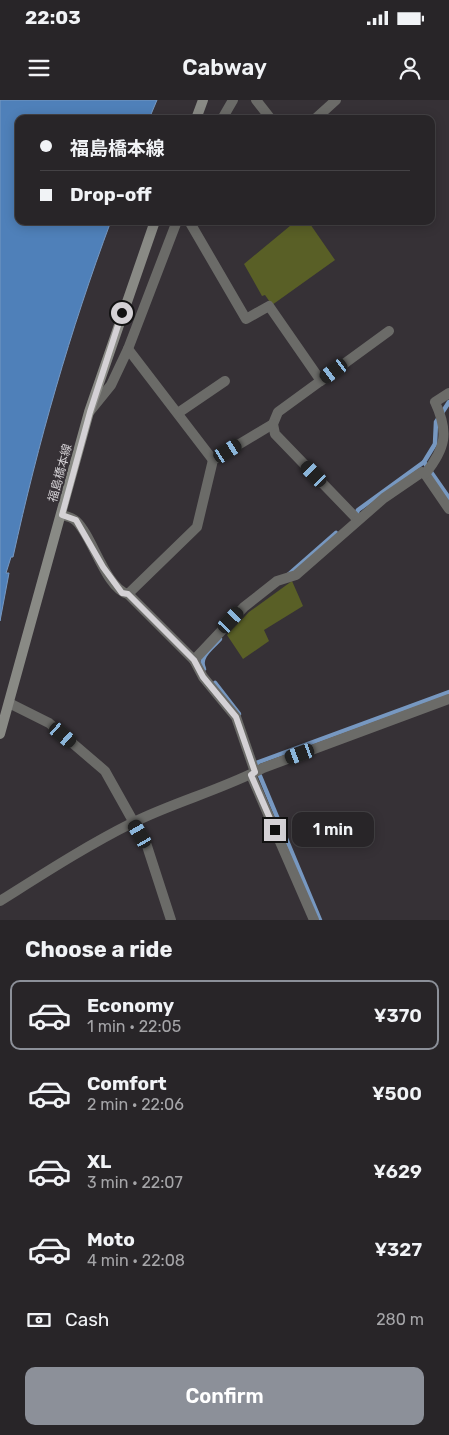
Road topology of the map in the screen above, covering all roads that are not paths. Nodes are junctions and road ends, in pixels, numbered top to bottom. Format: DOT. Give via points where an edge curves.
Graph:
graph roads {
  1 [pos="203,100"];
  2 [pos="234,100"];
  3 [pos="256,100"];
  4 [pos="336,100"];
  5 [pos="197,115"];
  6 [pos="225,115"];
  7 [pos="268,115"];
  8 [pos="319,115"];
  9 [pos="154,225"];
  10 [pos="175,225"];
  11 [pos="191,225"];
  12 [pos="389,331"];
  13 [pos="128,349"];
  14 [pos="225,381"];
  15 [pos="320,381"];
  16 [pos="449,393"];
  17 [pos="90,412"];
  18 [pos="178,413"];
  19 [pos="273,424"];
  20 [pos="213,460"];
  21 [pos="427,471"];
  22 [pos="449,509"];
  23 [pos="62,515"];
  24 [pos="356,517"];
  25 [pos="128,594"];
  26 [pos="194,660"];
  27 [pos="449,699"];
  28 [pos="9,704"];
  29 [pos="0,734"];
  30 [pos="253,773"];
  31 [pos="133,822"];
  32 [pos="0,901"];
  33 [pos="171,920"];
  34 [pos="314,920"];
  1 -- 5 [label="main road"];
  2 -- 6 [label="street"];
  3 -- 7 [label="street"];
  4 -- 8 [label="street"];
  9 -- 17 [label="main road, 福島橋本線"];
  10 -- 13 [label="street"];
  11 -- 15 [label="street" via="246,319 269,306"];
  12 -- 15 [label="street"];
  13 -- 17 [label="street" via="111,385"];
  13 -- 18 [label="street"];
  14 -- 18 [label="street"];
  15 -- 19 [label="street" via="278,412"];
  16 -- 21 [label="street" via="435,402 446,432 443,445"];
  17 -- 23 [label="main road, 福島橋本線"];
  18 -- 20 [label="street"];
  19 -- 20 [label="street"];
  19 -- 24 [label="street" via="275,434"];
  20 -- 25 [label="street" via="197,527"];
  21 -- 22 [label="street"];
  21 -- 24 [label="street"];
  23 -- 25 [label="street" via="76,520 112,581 122,593"];
  23 -- 28 [label="main road, 福島橋本線"];
  24 -- 26 [label="street" via="296,575 286,578 244,607"];
  25 -- 26 [label="street"];
  26 -- 30 [label="street" via="203,677 236,717"];
  27 -- 30 [label="street"];
  28 -- 29 [label="main road, 福島橋本線"];
  28 -- 31 [label="street" via="49,723 104,771"];
  30 -- 31 [label="street"];
  30 -- 34 [label="street"];
  31 -- 32 [label="street"];
  31 -- 33 [label="street" via="147,846"];
}
